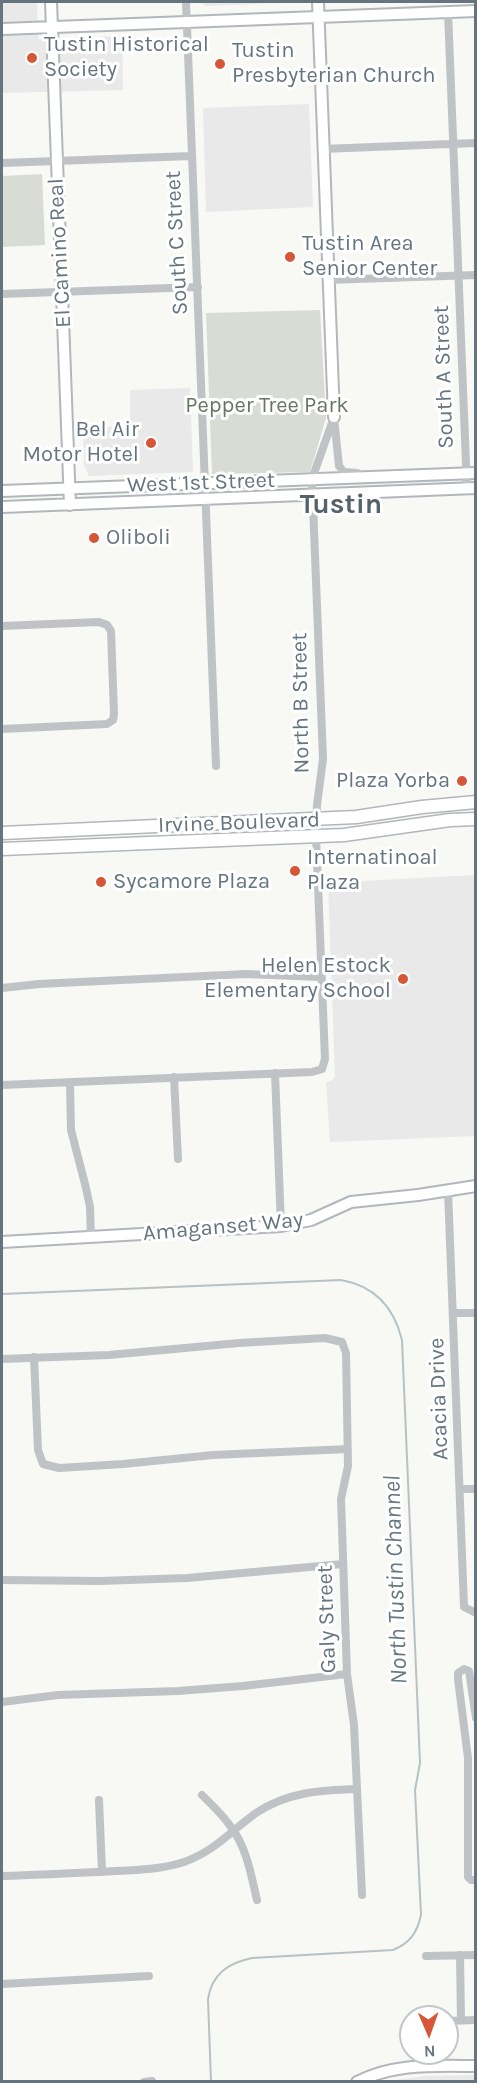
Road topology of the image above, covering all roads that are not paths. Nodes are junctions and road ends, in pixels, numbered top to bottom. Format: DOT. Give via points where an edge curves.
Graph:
graph roads {
  1 [pos="51,2"];
  2 [pos="186,2"];
  3 [pos="318,2"];
  4 [pos="476,11"];
  5 [pos="448,12"];
  6 [pos="318,17"];
  7 [pos="187,22"];
  8 [pos="52,27"];
  9 [pos="2,29"];
  10 [pos="476,143"];
  11 [pos="453,144"];
  12 [pos="322,149"];
  13 [pos="192,156"];
  14 [pos="56,161"];
  15 [pos="2,163"];
  16 [pos="459,275"];
  17 [pos="476,275"];
  18 [pos="327,280"];
  19 [pos="198,287"];
  20 [pos="62,292"];
  21 [pos="2,294"];
  22 [pos="333,417"];
  23 [pos="471,473"];
  24 [pos="386,476"];
  25 [pos="312,479"];
  26 [pos="205,483"];
  27 [pos="471,488"];
  28 [pos="70,489"];
  29 [pos="2,491"];
  30 [pos="312,495"];
  31 [pos="206,499"];
  32 [pos="70,505"];
  33 [pos="2,507"];
  34 [pos="2,626"];
  35 [pos="2,729"];
  36 [pos="216,766"];
  37 [pos="476,802"];
  38 [pos="476,819"];
  39 [pos="316,820"];
  40 [pos="172,826"];
  41 [pos="2,833"];
  42 [pos="316,836"];
  43 [pos="172,842"];
  44 [pos="2,849"];
  45 [pos="321,977"];
  46 [pos="2,988"];
  47 [pos="275,1073"];
  48 [pos="174,1077"];
  49 [pos="70,1083"];
  50 [pos="2,1085"];
  51 [pos="178,1159"];
  52 [pos="476,1186"];
  53 [pos="448,1190"];
  54 [pos="281,1226"];
  55 [pos="91,1238"];
  56 [pos="2,1242"];
  57 [pos="454,1313"];
  58 [pos="476,1313"];
  59 [pos="34,1358"];
  60 [pos="2,1359"];
  61 [pos="348,1449"];
  62 [pos="460,1489"];
  63 [pos="476,1489"];
  64 [pos="343,1564"];
  65 [pos="2,1580"];
  66 [pos="476,1613"];
  67 [pos="347,1674"];
  68 [pos="2,1702"];
  69 [pos="476,1718"];
  70 [pos="357,1789"];
  71 [pos="472,1791"];
  72 [pos="202,1794"];
  73 [pos="99,1800"];
  74 [pos="472,1827"];
  75 [pos="234,1831"];
  76 [pos="102,1872"];
  77 [pos="2,1876"];
  78 [pos="476,1880"];
  79 [pos="362,1895"];
  80 [pos="257,1900"];
  81 [pos="460,1955"];
  82 [pos="476,1955"];
  83 [pos="426,1956"];
  84 [pos="149,1976"];
  85 [pos="2,1984"];
  86 [pos="461,2020"];
  87 [pos="476,2020"];
  88 [pos="476,2067"];
  89 [pos="152,2081"];
  90 [pos="144,2082"];
  91 [pos="357,2082"];
  1 -- 8 [label="main road, El Camino Real"];
  2 -- 7 [label="street, South C Street"];
  3 -- 6 [label="main road"];
  4 -- 5 [label="main road"];
  5 -- 6 [label="main road"];
  5 -- 11 [label="street, South A Street"];
  6 -- 7 [label="main road"];
  6 -- 12 [label="main road"];
  7 -- 8 [label="main road"];
  7 -- 13 [label="street, South C Street"];
  8 -- 9 [label="main road"];
  8 -- 14 [label="main road, El Camino Real"];
  10 -- 11 [label="street"];
  11 -- 12 [label="street"];
  11 -- 16 [label="street, South A Street"];
  12 -- 18 [label="main road"];
  13 -- 14 [label="street"];
  13 -- 19 [label="street, South C Street"];
  14 -- 15 [label="street"];
  14 -- 20 [label="main road, El Camino Real"];
  16 -- 17 [label="street"];
  16 -- 18 [label="street"];
  16 -- 23 [label="street, South A Street"];
  18 -- 22 [label="main road"];
  19 -- 20 [label="street"];
  19 -- 26 [label="street, South C Street"];
  20 -- 21 [label="street"];
  20 -- 28 [label="main road, El Camino Real"];
  22 -- 24 [label="street" via="339,466 344,472 377,472"];
  22 -- 25 [label="street, North B Street"];
  23 -- 24 [label="main road, West 1st Street"];
  23 -- 27 [label="street, South A Street"];
  24 -- 25 [label="main road, West 1st Street"];
  25 -- 26 [label="main road, West 1st Street"];
  25 -- 30 [label="street, North B Street"];
  26 -- 28 [label="main road, West 1st Street"];
  26 -- 31 [label="street, South C Street"];
  27 -- 30 [label="main road, West 1st Street"];
  28 -- 29 [label="main road, West 1st Street"];
  28 -- 32 [label="main road, El Camino Real"];
  30 -- 31 [label="main road, West 1st Street"];
  30 -- 39 [label="street, North B Street" via="323,759"];
  31 -- 32 [label="main road, West 1st Street"];
  31 -- 36 [label="street, South C Street"];
  32 -- 33 [label="main road, West 1st Street"];
  34 -- 35 [label="street" via="99,622 107,626 111,631 114,714 107,724"];
  37 -- 39 [label="main road, Irvine Boulevard"];
  38 -- 42 [label="main road, Irvine Boulevard"];
  39 -- 40 [label="main road, Irvine Boulevard"];
  39 -- 42 [label="street, North B Street"];
  40 -- 41 [label="main road, Irvine Boulevard"];
  40 -- 43 [label="main road"];
  42 -- 43 [label="main road, Irvine Boulevard"];
  42 -- 45 [label="street, North B Street"];
  43 -- 44 [label="main road, Irvine Boulevard"];
  45 -- 46 [label="street" via="246,974"];
  45 -- 47 [label="street, North B Street" via="325,1059 322,1069"];
  47 -- 48 [label="street"];
  47 -- 54 [label="street"];
  48 -- 49 [label="street"];
  48 -- 51 [label="street"];
  49 -- 50 [label="street"];
  49 -- 55 [label="street" via="71,1130 88,1197"];
  52 -- 53 [label="main road, Amaganset Way"];
  53 -- 54 [label="main road, Amaganset Way" via="351,1202 311,1220"];
  53 -- 57 [label="street, Acacia Drive"];
  54 -- 55 [label="main road, Amaganset Way"];
  55 -- 56 [label="main road, Amaganset Way"];
  57 -- 58 [label="street"];
  57 -- 62 [label="street, Acacia Drive"];
  59 -- 60 [label="street"];
  59 -- 61 [label="street" via="38,1450 43,1464 58,1468"];
  59 -- 61 [label="street, Galy Street" via="325,1338 342,1342 346,1353"];
  61 -- 64 [label="street, Galy Street" via="341,1499"];
  62 -- 63 [label="street"];
  62 -- 66 [label="street, Acacia Drive" via="464,1607"];
  64 -- 65 [label="street" via="187,1578"];
  64 -- 67 [label="street, Galy Street"];
  67 -- 68 [label="street" via="232,1687 58,1695"];
  67 -- 70 [label="street, Galy Street"];
  69 -- 71 [label="street" via="471,1679 464,1669 458,1672 458,1679"];
  70 -- 75 [label="street" via="319,1790 288,1797 258,1812"];
  70 -- 79 [label="street, Galy Street"];
  71 -- 74 [label="street"];
  72 -- 75 [label="street"];
  73 -- 76 [label="street"];
  74 -- 78 [label="street" via="468,1877"];
  75 -- 76 [label="street" via="200,1855 176,1864"];
  75 -- 80 [label="street" via="249,1863"];
  76 -- 77 [label="street"];
  81 -- 82 [label="street"];
  81 -- 83 [label="street"];
  81 -- 86 [label="street"];
  84 -- 85 [label="street"];
  86 -- 87 [label="street"];
  88 -- 91 [label="main road" via="400,2068"];
  89 -- 90 [label="street"];
}
